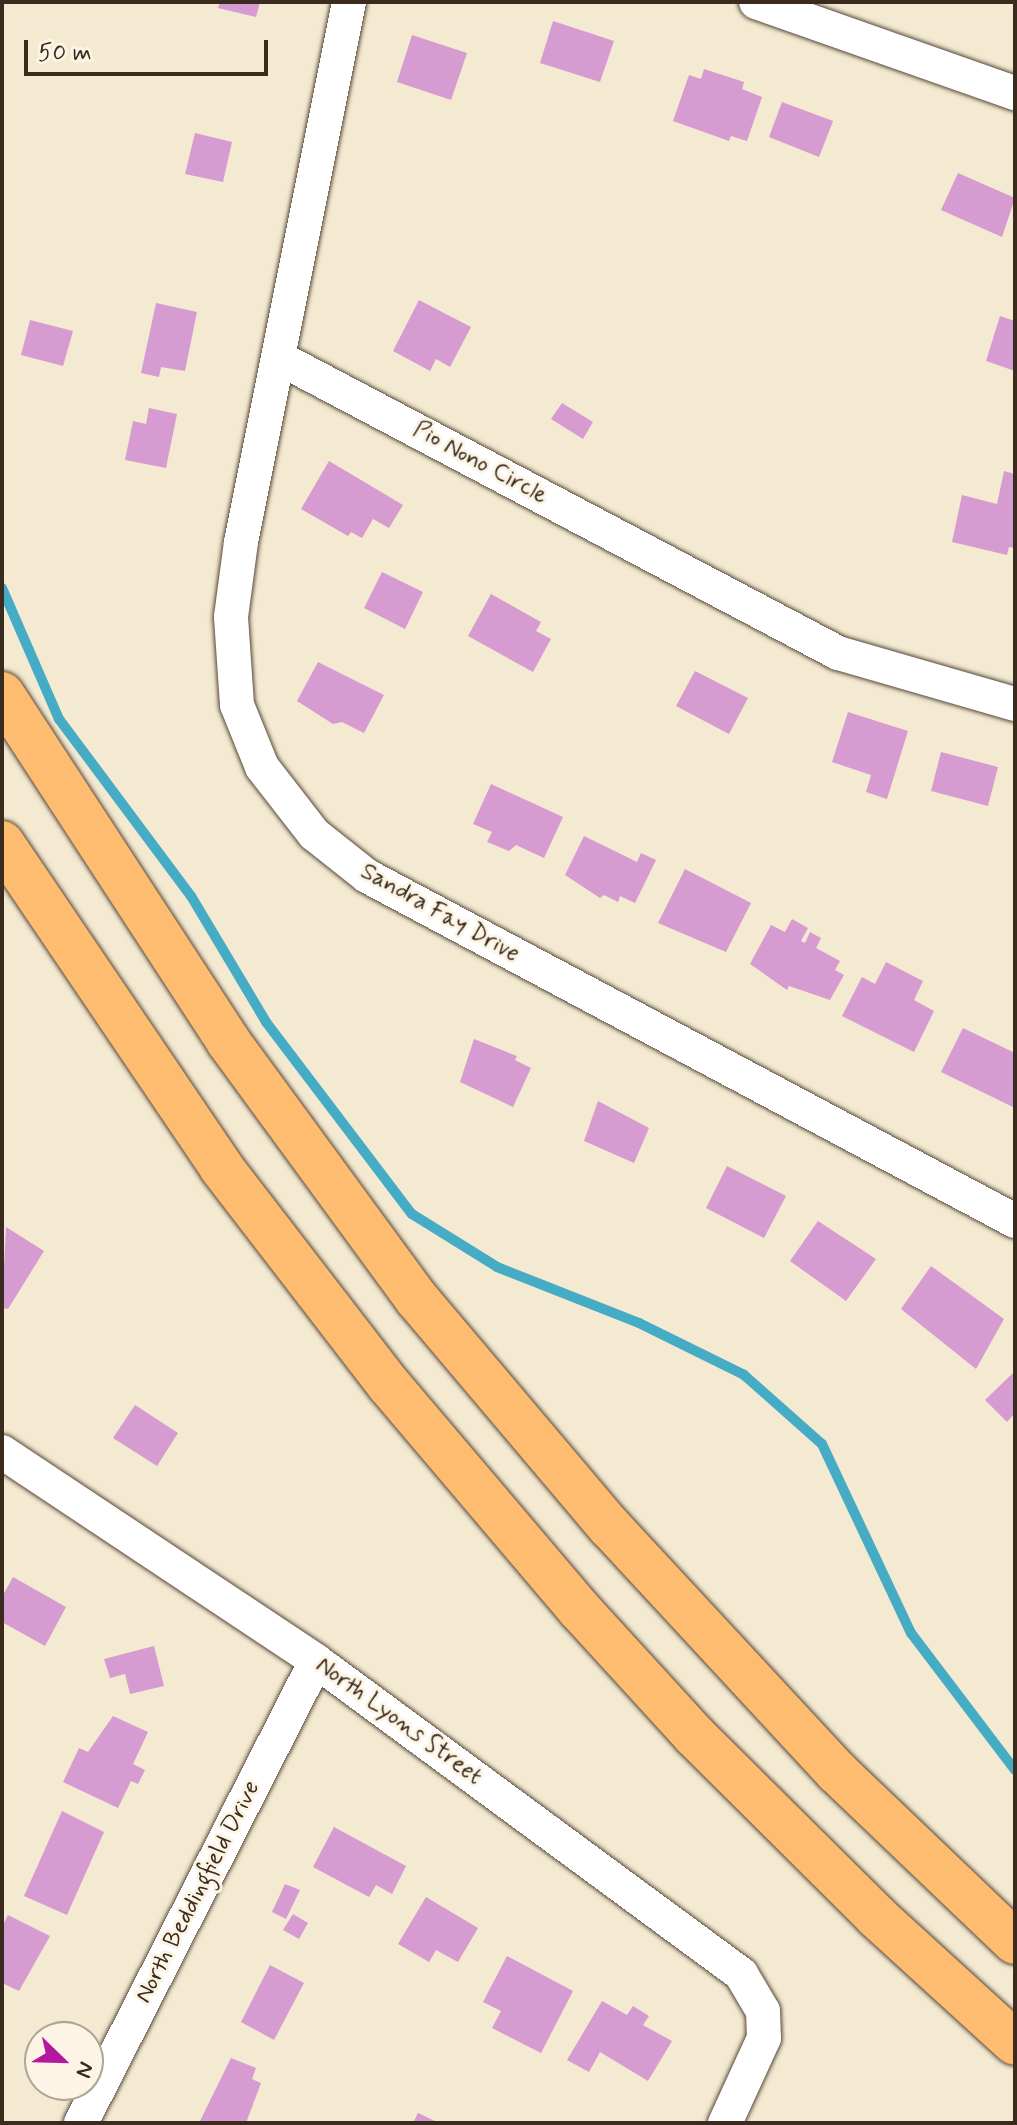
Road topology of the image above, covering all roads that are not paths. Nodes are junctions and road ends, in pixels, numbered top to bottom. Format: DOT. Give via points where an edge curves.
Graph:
graph roads {
  1 [pos="349,2"];
  2 [pos="756,2"];
  3 [pos="1015,93"];
  4 [pos="279,358"];
  5 [pos="2,694"];
  6 [pos="1015,704"];
  7 [pos="2,843"];
  8 [pos="1015,1221"];
  9 [pos="2,1452"];
  10 [pos="316,1661"];
  11 [pos="1015,1942"];
  12 [pos="1015,2043"];
  13 [pos="81,2123"];
  14 [pos="725,2123"];
  1 -- 4 [label="street"];
  2 -- 3 [label="street"];
  4 -- 6 [label="street, Pio Nono Circle" via="838,653"];
  4 -- 8 [label="street, Sandra Fay Drive" via="241,542 231,663 248,737 288,805 314,834 367,876"];
  5 -- 11 [label="highway" via="228,1041 417,1299 610,1527 837,1772"];
  7 -- 12 [label="highway" via="221,1167 389,1385 694,1735 876,1916"];
  9 -- 10 [label="street, North Lyons Street"];
  10 -- 13 [label="street, North Beddingfield Drive"];
  10 -- 14 [label="street, North Lyons Street" via="719,1955 756,1994 764,2038"];
}
